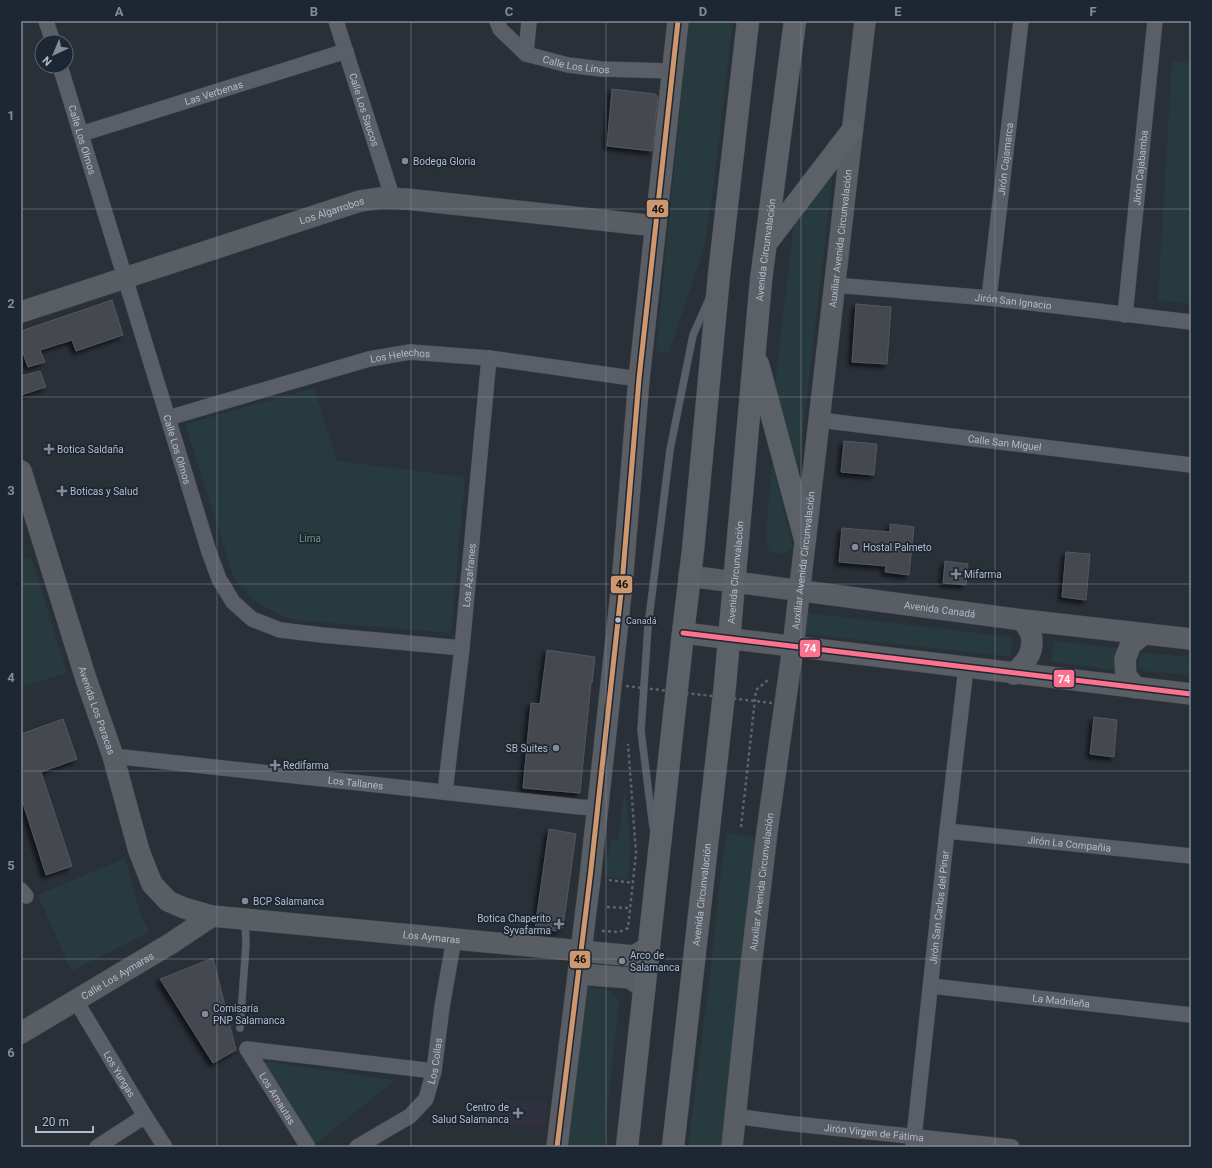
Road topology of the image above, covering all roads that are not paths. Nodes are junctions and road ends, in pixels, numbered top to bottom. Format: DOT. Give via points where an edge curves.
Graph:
graph roads {
  1 [pos="46,21"];
  2 [pos="336,21"];
  3 [pos="497,21"];
  4 [pos="529,21"];
  5 [pos="678,21"];
  6 [pos="748,21"];
  7 [pos="795,21"];
  8 [pos="865,21"];
  9 [pos="1021,21"];
  10 [pos="1155,21"];
  11 [pos="50,34"];
  12 [pos="346,51"];
  13 [pos="526,54"];
  14 [pos="672,71"];
  15 [pos="62,74"];
  16 [pos="852,131"];
  17 [pos="81,134"];
  18 [pos="393,198"];
  19 [pos="656,226"];
  20 [pos="766,243"];
  21 [pos="719,275"];
  22 [pos="125,278"];
  23 [pos="834,285"];
  24 [pos="989,298"];
  25 [pos="21,312"];
  26 [pos="1125,315"];
  27 [pos="1191,322"];
  28 [pos="754,349"];
  29 [pos="489,358"];
  30 [pos="639,379"];
  31 [pos="168,418"];
  32 [pos="819,420"];
  33 [pos="1191,465"];
  34 [pos="21,471"];
  35 [pos="805,539"];
  36 [pos="689,576"];
  37 [pos="735,582"];
  38 [pos="799,590"];
  39 [pos="1023,620"];
  40 [pos="683,633"];
  41 [pos="1144,634"];
  42 [pos="730,639"];
  43 [pos="1191,639"];
  44 [pos="793,646"];
  45 [pos="462,648"];
  46 [pos="966,668"];
  47 [pos="1014,674"];
  48 [pos="1136,688"];
  49 [pos="1191,694"];
  50 [pos="112,756"];
  51 [pos="445,792"];
  52 [pos="598,808"];
  53 [pos="947,831"];
  54 [pos="1191,856"];
  55 [pos="658,869"];
  56 [pos="212,916"];
  57 [pos="245,919"];
  58 [pos="454,939"];
  59 [pos="649,947"];
  60 [pos="581,951"];
  61 [pos="579,974"];
  62 [pos="931,986"];
  63 [pos="645,988"];
  64 [pos="76,1001"];
  65 [pos="1191,1015"];
  66 [pos="240,1028"];
  67 [pos="21,1033"];
  68 [pos="434,1071"];
  69 [pos="145,1116"];
  70 [pos="735,1116"];
  71 [pos="914,1142"];
  72 [pos="97,1147"];
  73 [pos="165,1147"];
  74 [pos="308,1147"];
  75 [pos="357,1147"];
  76 [pos="557,1147"];
  77 [pos="627,1147"];
  78 [pos="673,1147"];
  79 [pos="732,1147"];
  80 [pos="1012,1147"];
  1 -- 11 [label="street"];
  2 -- 12 [label="street, Calle Los Saucos"];
  3 -- 13 [label="street, Calle Los Linos" via="500,29"];
  4 -- 13 [label="street"];
  5 -- 14 [label="main road"];
  6 -- 21 [label="main road"];
  7 -- 20 [label="main road, Avenida Circunvalación"];
  8 -- 16 [label="main road, Auxiliar Avenida Circunvalación"];
  9 -- 24 [label="street, Jirón Cajamarca"];
  10 -- 26 [label="street, Jirón Cajabamba"];
  12 -- 17 [label="street, Las Verbenas"];
  12 -- 18 [label="street, Calle Los Saucos"];
  13 -- 14 [label="street, Calle Los Linos" via="601,70"];
  14 -- 19 [label="main road"];
  15 -- 17 [label="street, Calle Los Olmos"];
  16 -- 20 [label="main road"];
  16 -- 23 [label="main road, Auxiliar Avenida Circunvalación"];
  17 -- 22 [label="street, Calle Los Olmos"];
  18 -- 19 [label="main road, Los Algarrobos"];
  18 -- 22 [label="main road, Los Algarrobos" via="360,201"];
  19 -- 30 [label="main road"];
  20 -- 28 [label="main road, Avenida Circunvalación"];
  21 -- 36 [label="main road"];
  21 -- 55 [label="lane" via="693,335 670,450 648,626 641,731"];
  22 -- 25 [label="main road, Los Algarrobos"];
  22 -- 31 [label="street, Calle Los Olmos"];
  23 -- 24 [label="street, Jirón San Ignacio"];
  23 -- 32 [label="main road, Auxiliar Avenida Circunvalación"];
  24 -- 26 [label="street, Jirón San Ignacio"];
  26 -- 27 [label="street, Jirón San Ignacio"];
  28 -- 35 [label="main road"];
  28 -- 37 [label="main road, Avenida Circunvalación"];
  29 -- 30 [label="street, Los Helechos"];
  29 -- 31 [label="street, Los Helechos" via="410,352 369,359"];
  29 -- 45 [label="street, Los Azafranes"];
  30 -- 52 [label="main road" via="622,584"];
  31 -- 45 [label="street, Calle Los Olmos" via="219,579 233,602 252,619 280,630"];
  32 -- 33 [label="street, Calle San Miguel"];
  32 -- 35 [label="main road, Auxiliar Avenida Circunvalación"];
  34 -- 50 [label="main road, Avenida Los Paracas"];
  35 -- 38 [label="main road, Auxiliar Avenida Circunvalación"];
  36 -- 37 [label="main road, Avenida Canadá"];
  36 -- 40 [label="main road"];
  37 -- 38 [label="main road, Avenida Canadá"];
  37 -- 42 [label="main road, Avenida Circunvalación"];
  38 -- 39 [label="main road, Avenida Canadá"];
  38 -- 44 [label="main road, Auxiliar Avenida Circunvalación"];
  39 -- 41 [label="main road, Avenida Canadá"];
  39 -- 47 [label="main road" via="1031,633 1032,649 1026,663"];
  40 -- 42 [label="main road"];
  40 -- 55 [label="main road"];
  41 -- 43 [label="main road, Avenida Canadá"];
  41 -- 48 [label="main road" via="1131,644 1124,659 1126,676"];
  42 -- 44 [label="main road"];
  42 -- 78 [label="main road, Avenida Circunvalación"];
  44 -- 46 [label="main road"];
  44 -- 70 [label="main road, Auxiliar Avenida Circunvalación" via="767,832"];
  45 -- 51 [label="street, Los Azafranes"];
  46 -- 47 [label="main road"];
  46 -- 53 [label="street, Jirón San Carlos del Pinar"];
  47 -- 48 [label="main road"];
  48 -- 49 [label="main road"];
  50 -- 51 [label="street, Los Tallanes"];
  50 -- 56 [label="main road, Avenida Los Paracas" via="139,851 152,884 168,901"];
  51 -- 52 [label="street, Los Tallanes"];
  52 -- 60 [label="main road"];
  53 -- 54 [label="street, Jirón La Compañia"];
  53 -- 62 [label="street, Jirón San Carlos del Pinar"];
  55 -- 59 [label="main road"];
  56 -- 57 [label="main road, Los Aymaras"];
  56 -- 64 [label="main road, Calle Los Aymaras"];
  57 -- 58 [label="main road, Los Aymaras"];
  57 -- 66 [label="lane" via="246,944"];
  58 -- 60 [label="main road, Los Aymaras"];
  58 -- 68 [label="street, Los Collas"];
  59 -- 60 [label="main road, Los Aymaras" via="634,956"];
  59 -- 63 [label="main road"];
  60 -- 61 [label="main road"];
  61 -- 63 [label="main road" via="630,978"];
  61 -- 76 [label="main road"];
  62 -- 65 [label="street, La Madrileña"];
  62 -- 71 [label="street, Jirón San Carlos del Pinar"];
  63 -- 77 [label="main road"];
  64 -- 67 [label="main road, Calle Los Aymaras"];
  64 -- 69 [label="street, Los Yungas"];
  68 -- 74 [label="street, Los Amautas" via="247,1050"];
  68 -- 75 [label="street, Los Collas" via="426,1099 410,1116"];
  69 -- 72 [label="street"];
  69 -- 73 [label="street, Los Yungas"];
  70 -- 71 [label="street, Jirón Virgen de Fátima"];
  70 -- 79 [label="main road, Auxiliar Avenida Circunvalación"];
  71 -- 80 [label="street, Jirón Virgen de Fátima"];
}
